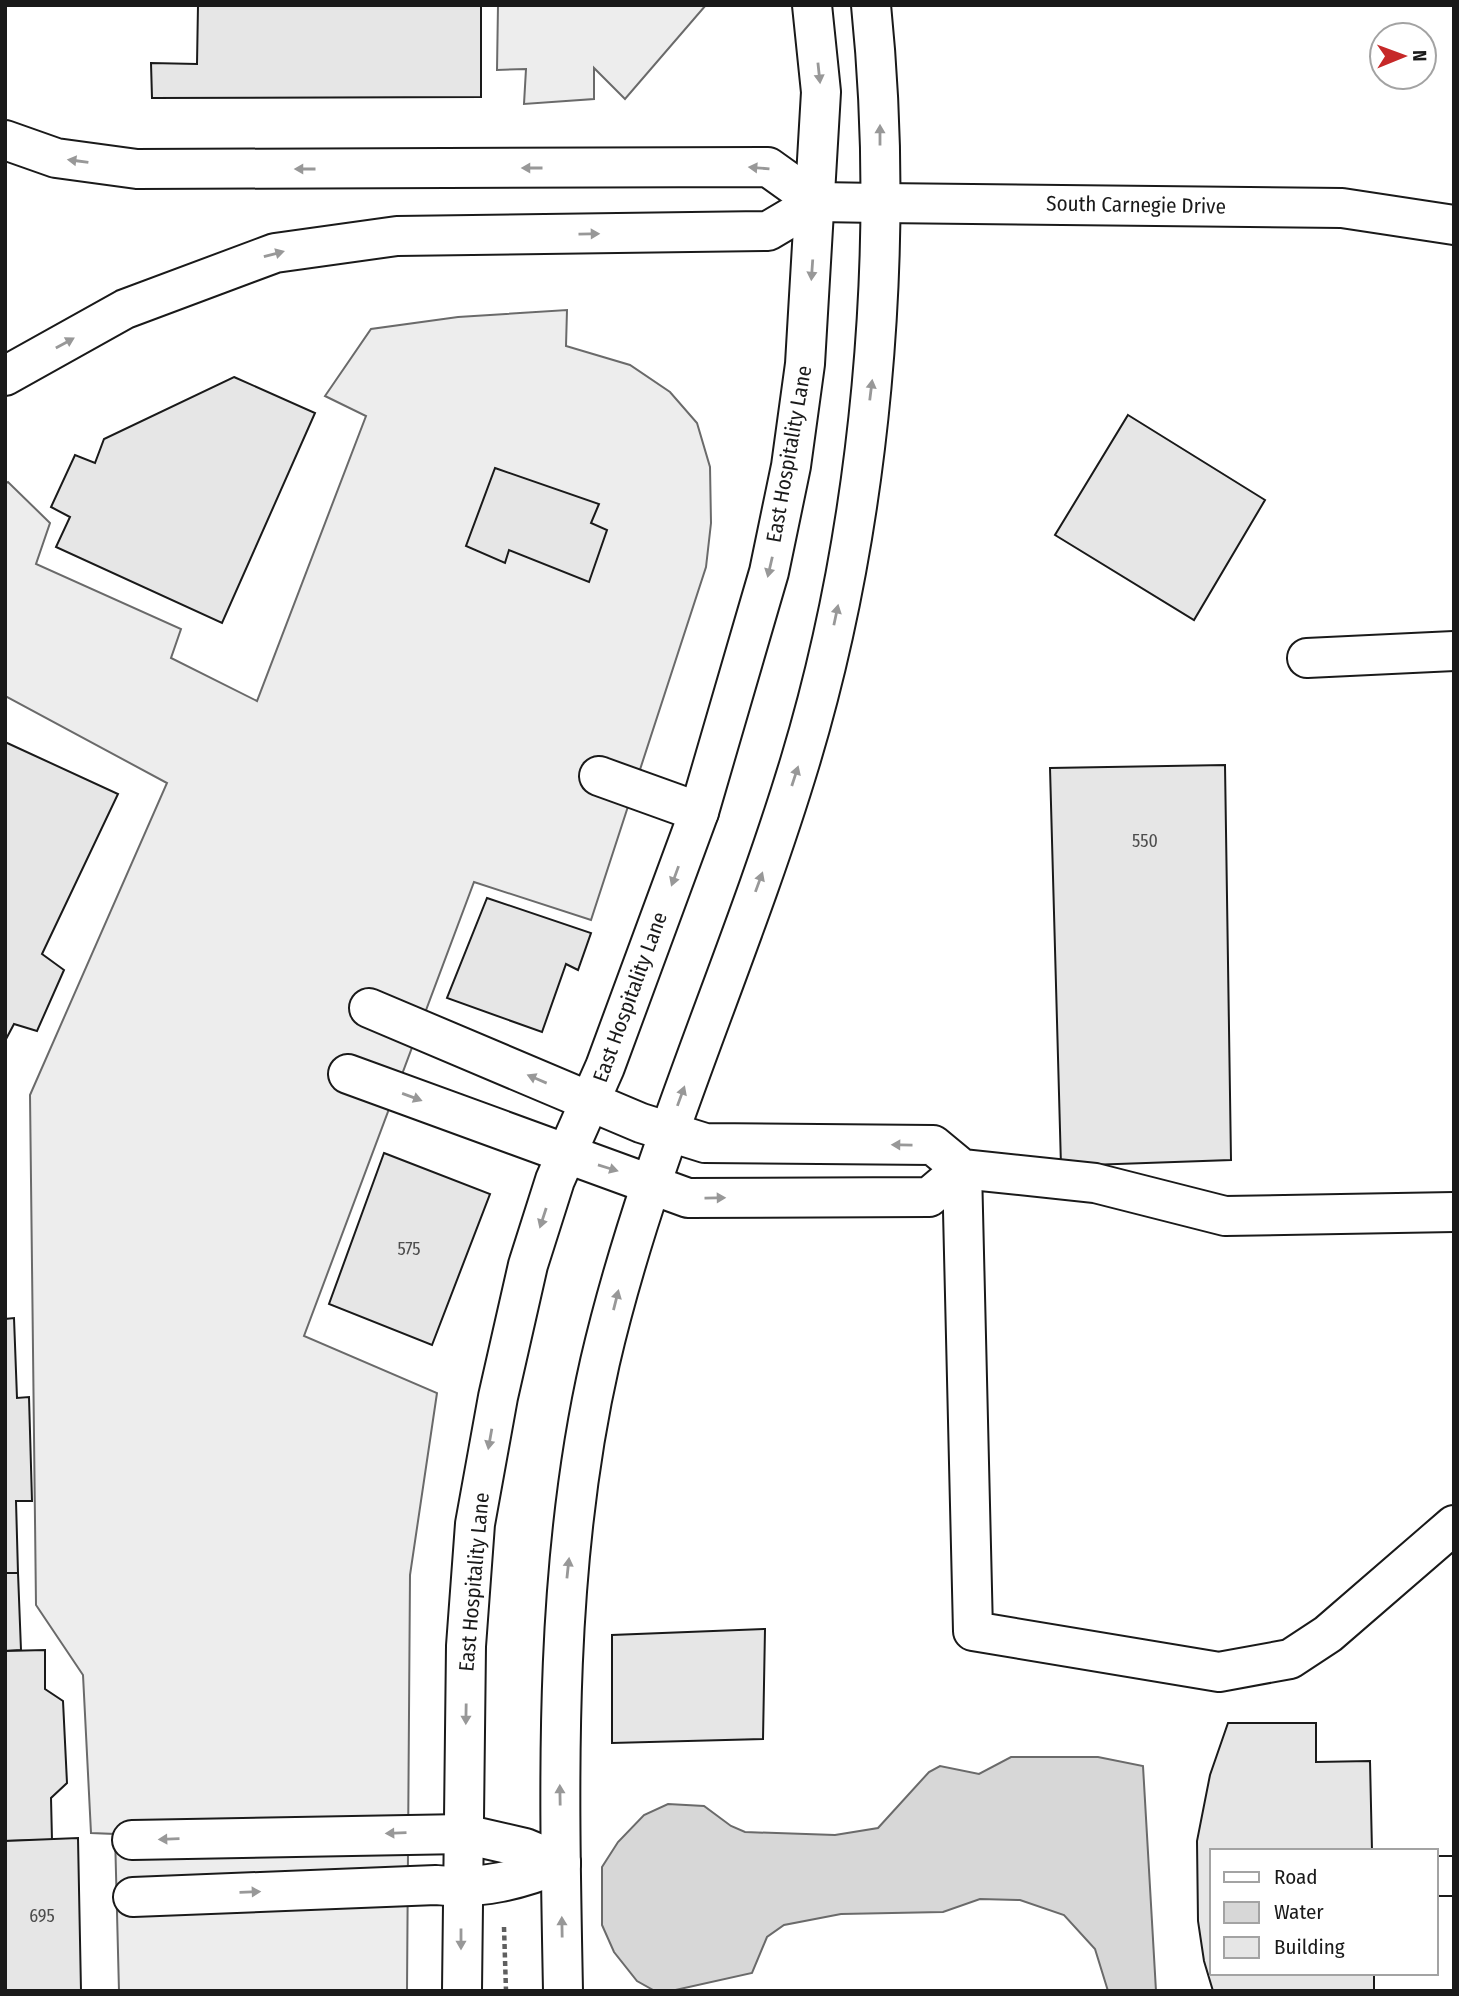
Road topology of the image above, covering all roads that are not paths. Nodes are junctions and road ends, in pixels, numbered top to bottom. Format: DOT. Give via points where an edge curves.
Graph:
graph roads {
  1 [pos="812,5"];
  2 [pos="872,5"];
  3 [pos="5,140"];
  4 [pos="817,202"];
  5 [pos="880,203"];
  6 [pos="1454,225"];
  7 [pos="5,376"];
  8 [pos="1454,651"];
  9 [pos="1307,658"];
  10 [pos="599,776"];
  11 [pos="699,812"];
  12 [pos="369,1009"];
  13 [pos="348,1074"];
  14 [pos="590,1102"];
  15 [pos="668,1133"];
  16 [pos="567,1154"];
  17 [pos="962,1169"];
  18 [pos="650,1183"];
  19 [pos="1454,1212"];
  20 [pos="1454,1525"];
  21 [pos="464,1834"];
  22 [pos="132,1840"];
  23 [pos="561,1863"];
  24 [pos="462,1888"];
  25 [pos="133,1897"];
  26 [pos="461,1991"];
  27 [pos="563,1991"];
  1 -- 4 [label="main road, East Hospitality Lane, one-way" via="821,92"];
  5 -- 2 [label="main road, one-way" via="880,94"];
  4 -- 3 [label="main road, one-way" via="768,167 137,169 56,158"];
  4 -- 5 [label="main road, South Carnegie Drive"];
  7 -- 4 [label="main road, one-way" via="125,309 275,253 397,236 768,231"];
  4 -- 11 [label="main road, East Hospitality Lane, one-way" via="806,364 791,466 769,572"];
  5 -- 6 [label="main road, South Carnegie Drive" via="1342,208"];
  15 -- 5 [label="main road, one-way" via="774,841 822,682 841,591 873,371"];
  8 -- 9 [label="main road"];
  10 -- 11 [label="main road"];
  11 -- 14 [label="main road, East Hospitality Lane, one-way"];
  14 -- 12 [label="main road, one-way"];
  13 -- 16 [label="main road, one-way"];
  14 -- 15 [label="main road"];
  14 -- 16 [label="main road, East Hospitality Lane"];
  17 -- 15 [label="main road, one-way" via="933,1145 705,1143"];
  15 -- 18 [label="main road"];
  16 -- 18 [label="main road, one-way"];
  16 -- 21 [label="main road, East Hospitality Lane, one-way" via="528,1265 475,1524 466,1646"];
  18 -- 17 [label="main road, one-way" via="688,1198 929,1197"];
  17 -- 19 [label="main road" via="1095,1183 1225,1216"];
  17 -- 20 [label="main road" via="973,1631 1219,1672 1290,1659 1328,1634"];
  23 -- 18 [label="main road, one-way" via="559,1731 574,1507 599,1366"];
  21 -- 22 [label="main road, one-way"];
  21 -- 23 [label="main road"];
  21 -- 24 [label="main road, East Hospitality Lane"];
  23 -- 24 [label="main road" via="522,1879"];
  27 -- 23 [label="main road, one-way"];
  25 -- 24 [label="main road, one-way" via="436,1885"];
  24 -- 26 [label="main road, East Hospitality Lane, one-way"];
}
